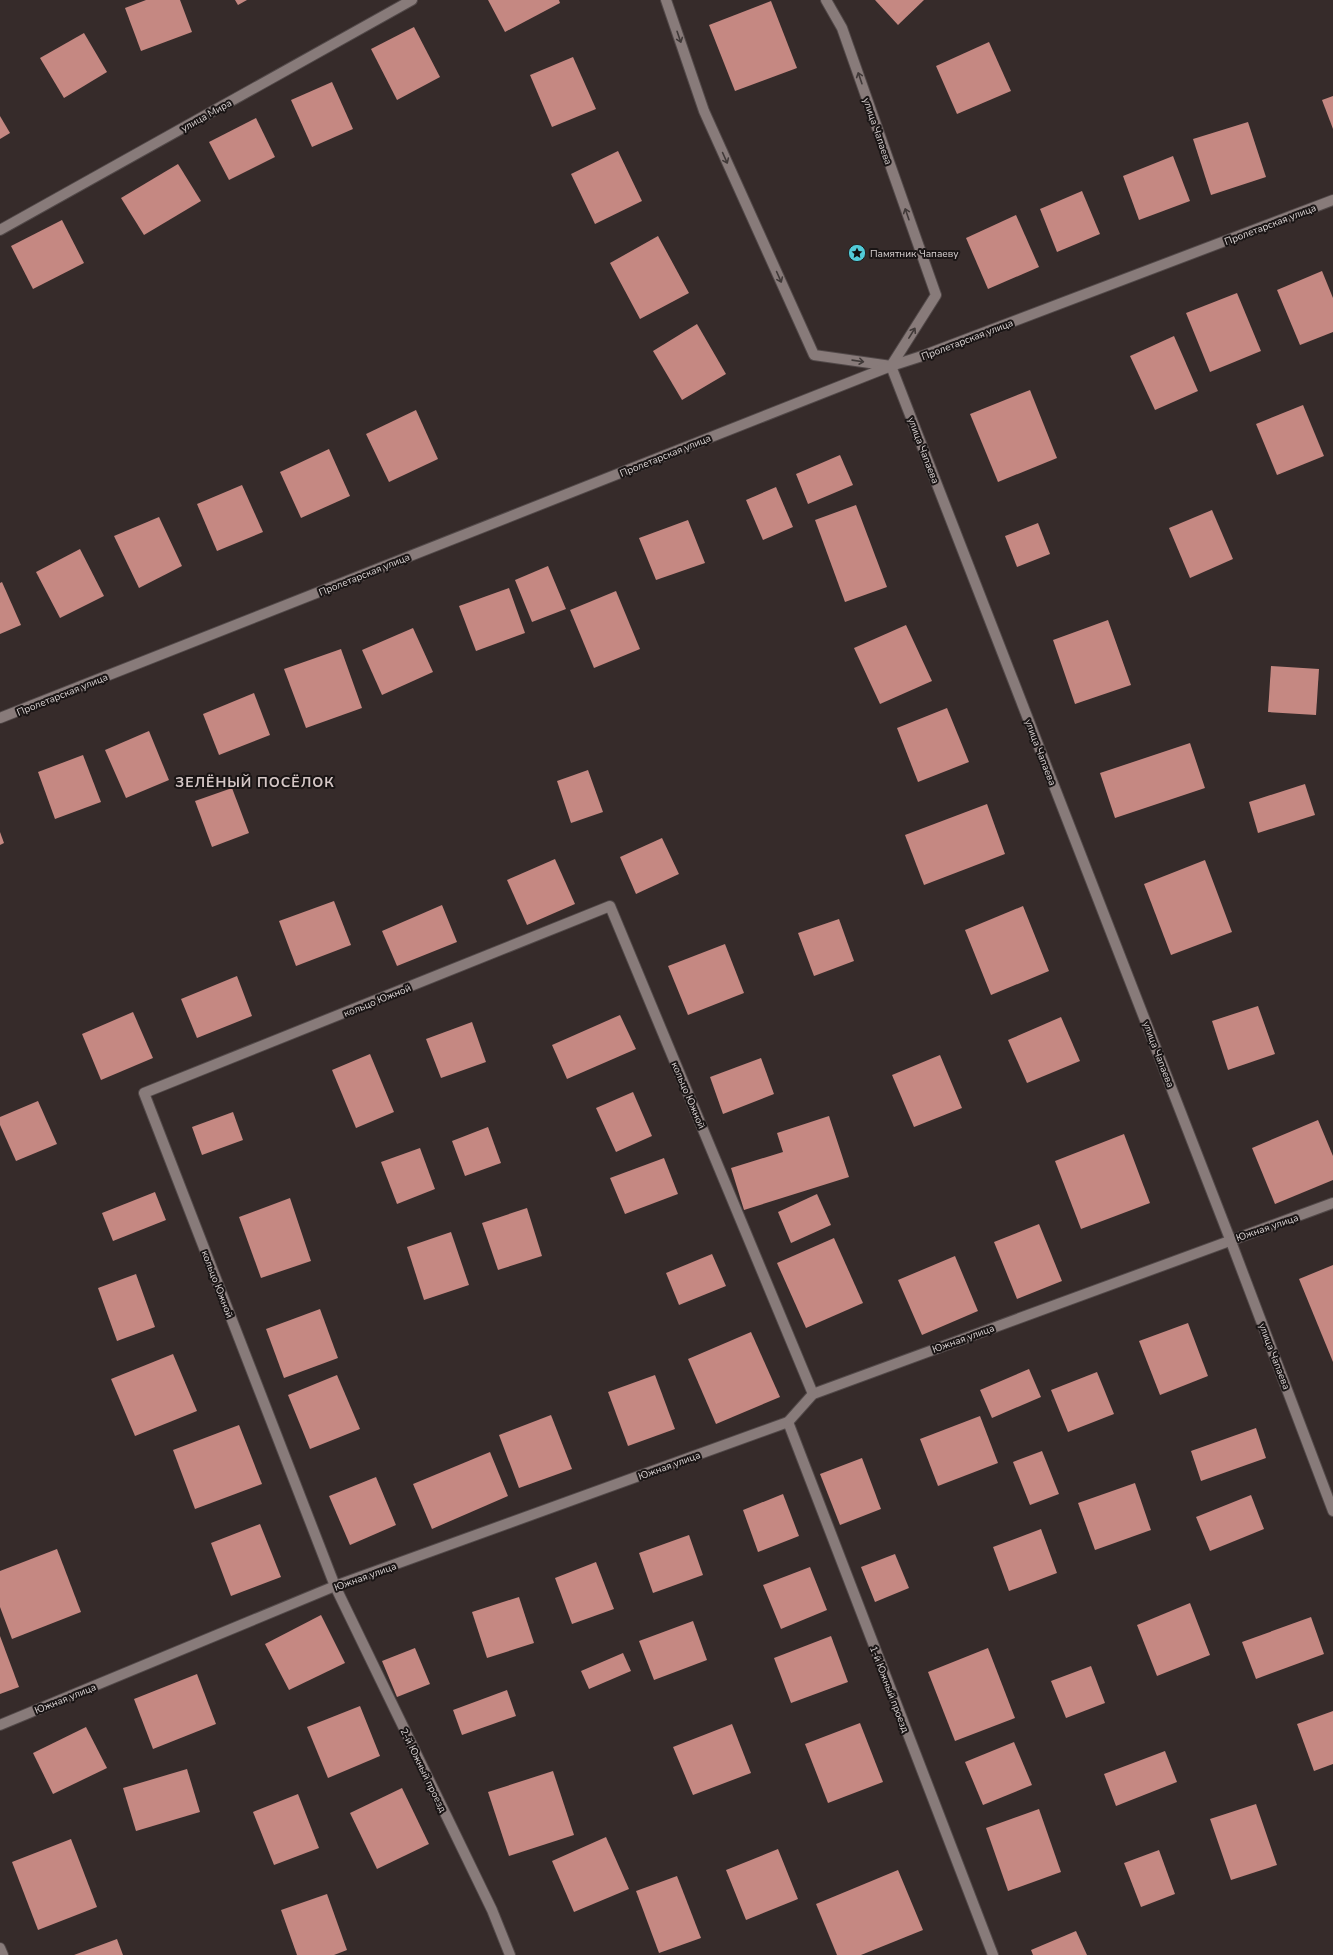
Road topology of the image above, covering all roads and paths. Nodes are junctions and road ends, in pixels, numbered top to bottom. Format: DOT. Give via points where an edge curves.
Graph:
graph roads {
  1 [pos="412,0"];
  2 [pos="666,0"];
  3 [pos="826,0"];
  4 [pos="1333,200"];
  5 [pos="0,230"];
  6 [pos="891,366"];
  7 [pos="0,718"];
  8 [pos="1333,1203"];
  9 [pos="1230,1239"];
  10 [pos="813,1394"];
  11 [pos="788,1422"];
  12 [pos="1333,1511"];
  13 [pos="335,1586"];
  14 [pos="0,1725"];
  15 [pos="0,1948"];
  16 [pos="3,1955"];
  17 [pos="510,1955"];
  18 [pos="993,1955"];
  1 -- 5 [label="street, улица Мира"];
  2 -- 6 [label="street, one-way" via="704,111 814,355"];
  6 -- 3 [label="street, улица Чапаева, one-way" via="936,295 842,28"];
  4 -- 6 [label="street, Пролетарская улица"];
  6 -- 7 [label="street, Пролетарская улица"];
  6 -- 9 [label="street, улица Чапаева"];
  8 -- 9 [label="street, Южная улица" via="1259,1231"];
  9 -- 10 [label="street, Южная улица"];
  9 -- 12 [label="street, улица Чапаева"];
  10 -- 11 [label="street, Южная улица"];
  10 -- 13 [label="street, кольцо Южной" via="610,906 144,1093"];
  11 -- 13 [label="street, Южная улица"];
  11 -- 18 [label="street, 1-й Южный проезд"];
  13 -- 14 [label="street, Южная улица"];
  13 -- 17 [label="street, 2-й Южный проезд" via="492,1910"];
  15 -- 16 [label="street"];
}
